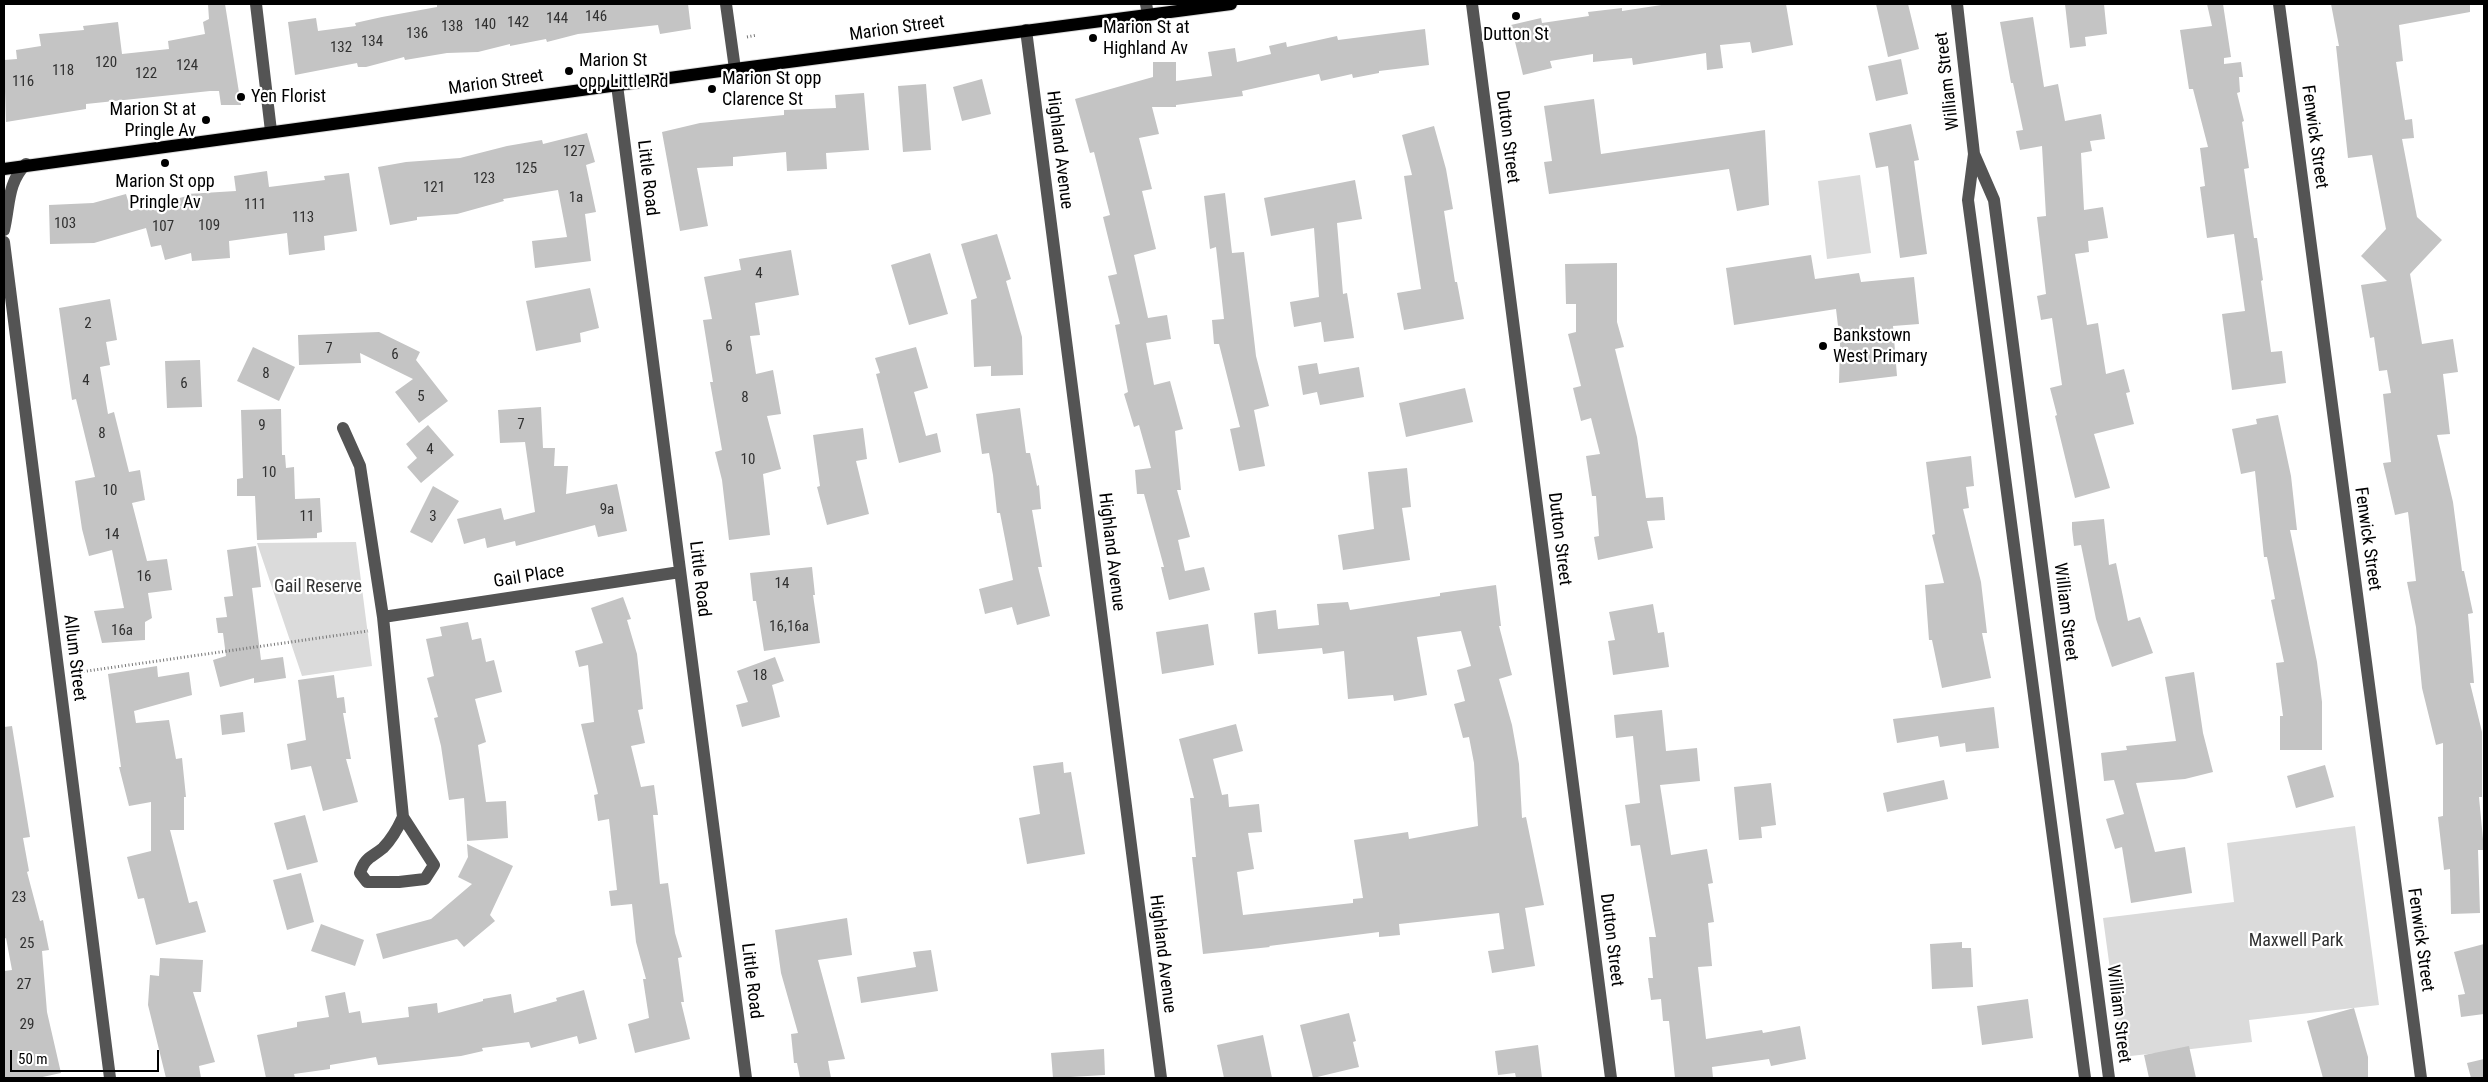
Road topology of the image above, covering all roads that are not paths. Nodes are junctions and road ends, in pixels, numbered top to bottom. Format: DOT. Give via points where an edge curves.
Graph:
graph roads {
  1 [pos="256,4"];
  2 [pos="726,4"];
  3 [pos="1231,4"];
  4 [pos="1472,4"];
  5 [pos="1957,4"];
  6 [pos="2279,4"];
  7 [pos="1147,9"];
  8 [pos="1026,30"];
  9 [pos="735,69"];
  10 [pos="617,84"];
  11 [pos="271,131"];
  12 [pos="1974,154"];
  13 [pos="26,164"];
  14 [pos="4,168"];
  15 [pos="4,230"];
  16 [pos="4,242"];
  17 [pos="344,428"];
  18 [pos="680,572"];
  19 [pos="383,623"];
  20 [pos="403,817"];
  21 [pos="110,1078"];
  22 [pos="744,1078"];
  23 [pos="1161,1078"];
  24 [pos="1611,1078"];
  25 [pos="2084,1078"];
  26 [pos="2109,1078"];
  27 [pos="2421,1078"];
  1 -- 11 [label="street"];
  2 -- 9 [label="street"];
  3 -- 7 [label="main road, Marion Street"];
  4 -- 24 [label="street, Dutton Street"];
  5 -- 12 [label="street, William Street"];
  6 -- 27 [label="street, Fenwick Street"];
  7 -- 8 [label="main road, Marion Street"];
  8 -- 9 [label="main road, Marion Street"];
  8 -- 23 [label="street, Highland Avenue"];
  9 -- 10 [label="main road, Marion Street"];
  10 -- 11 [label="main road, Marion Street"];
  10 -- 18 [label="street, Little Road"];
  11 -- 13 [label="main road, Marion Street"];
  12 -- 25 [label="street, William Street" via="1968,200"];
  12 -- 26 [label="street, William Street" via="1994,200"];
  13 -- 14 [label="main road, Marion Street"];
  13 -- 15 [label="street" via="11,186"];
  16 -- 21 [label="street, Allum Street"];
  17 -- 19 [label="street" via="360,466"];
  18 -- 19 [label="street, Gail Place"];
  18 -- 22 [label="street, Little Road"];
  19 -- 20 [label="street"];
  20 -- 20 [label="street" via="434,865 425,878 367,882 360,874 363,862 384,847"];
}
